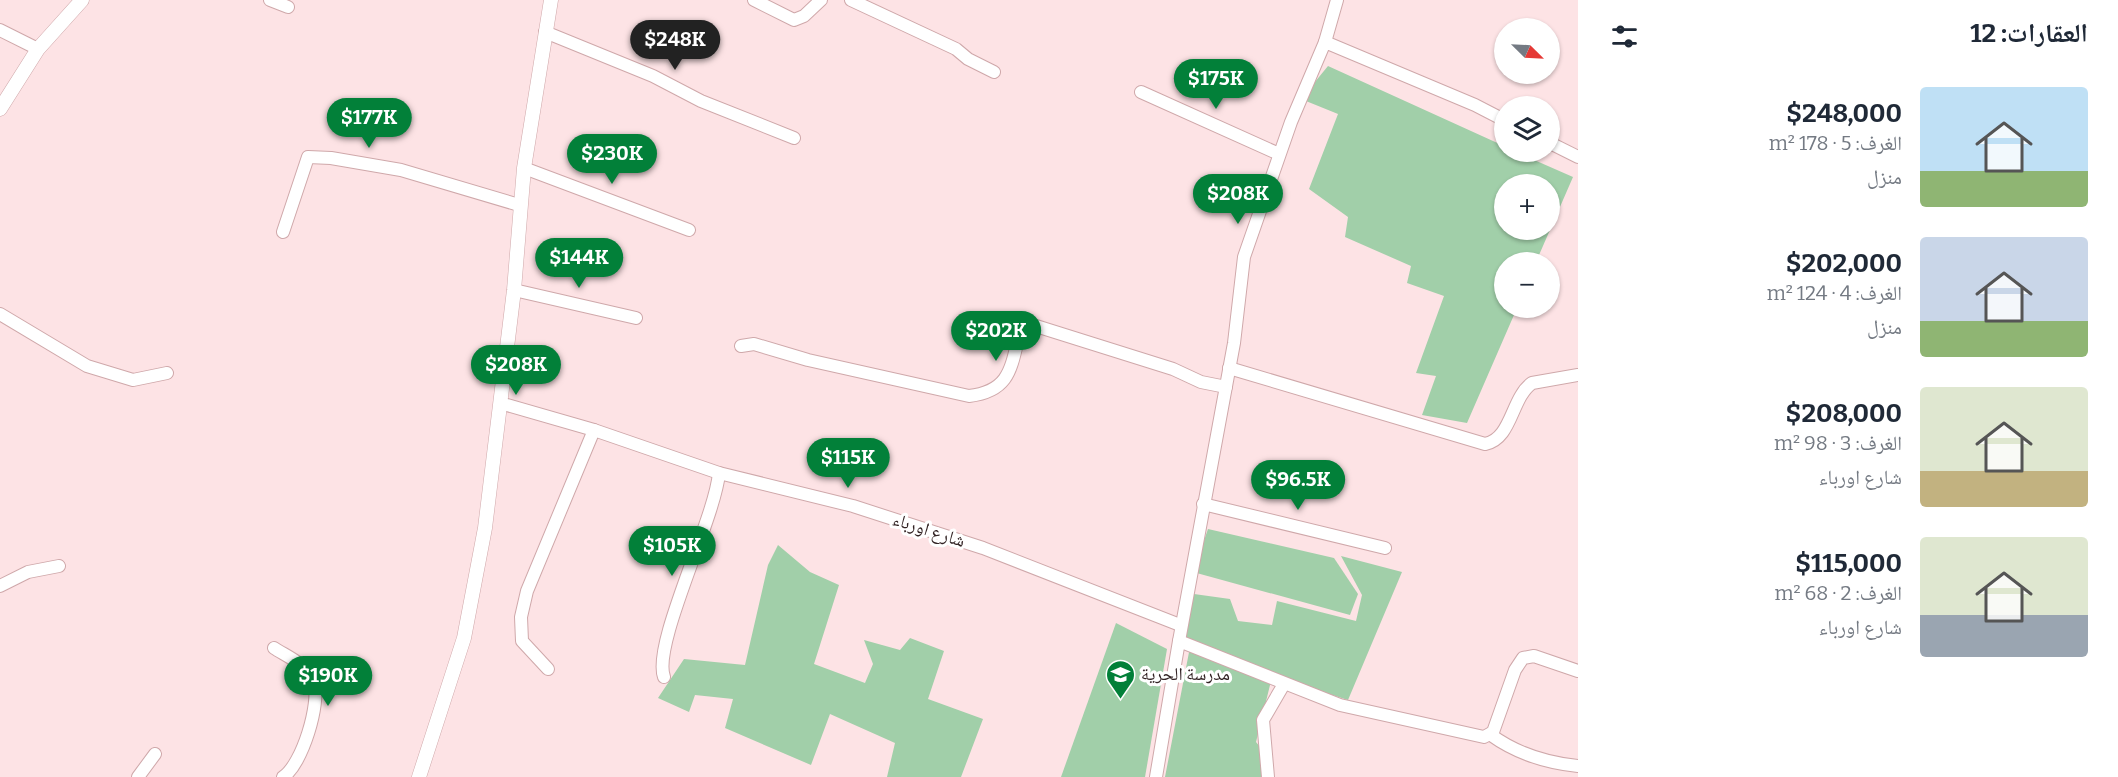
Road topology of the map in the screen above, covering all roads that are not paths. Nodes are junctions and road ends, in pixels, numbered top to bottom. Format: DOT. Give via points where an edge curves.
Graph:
graph roads {
  1 [pos="82,0"];
  2 [pos="270,0"];
  3 [pos="551,0"];
  4 [pos="754,0"];
  5 [pos="821,0"];
  6 [pos="850,0"];
  7 [pos="1337,0"];
  8 [pos="288,7"];
  9 [pos="0,30"];
  10 [pos="545,32"];
  11 [pos="1325,42"];
  12 [pos="38,49"];
  13 [pos="994,72"];
  14 [pos="1141,92"];
  15 [pos="0,109"];
  16 [pos="1494,115"];
  17 [pos="794,138"];
  18 [pos="1560,147"];
  19 [pos="1279,154"];
  20 [pos="1578,157"];
  21 [pos="524,168"];
  22 [pos="519,205"];
  23 [pos="689,230"];
  24 [pos="283,232"];
  25 [pos="514,290"];
  26 [pos="0,314"];
  27 [pos="636,318"];
  28 [pos="741,346"];
  29 [pos="1229,368"];
  30 [pos="167,374"];
  31 [pos="1578,375"];
  32 [pos="1226,387"];
  33 [pos="500,403"];
  34 [pos="594,430"];
  35 [pos="719,474"];
  36 [pos="1203,504"];
  37 [pos="1385,548"];
  38 [pos="59,566"];
  39 [pos="0,586"];
  40 [pos="1180,625"];
  41 [pos="1179,641"];
  42 [pos="274,648"];
  43 [pos="548,669"];
  44 [pos="1578,671"];
  45 [pos="664,677"];
  46 [pos="1284,684"];
  47 [pos="1491,735"];
  48 [pos="155,754"];
  49 [pos="1578,766"];
  50 [pos="138,777"];
  51 [pos="283,777"];
  52 [pos="419,777"];
  53 [pos="1156,777"];
  54 [pos="1268,777"];
  1 -- 12 [label="street"];
  2 -- 8 [label="street"];
  3 -- 10 [label="street"];
  4 -- 5 [label="street" via="794,20"];
  6 -- 13 [label="street" via="956,49"];
  7 -- 11 [label="street"];
  9 -- 12 [label="street"];
  10 -- 17 [label="street"];
  10 -- 21 [label="street"];
  11 -- 16 [label="street"];
  11 -- 19 [label="street"];
  12 -- 15 [label="street"];
  14 -- 19 [label="street"];
  18 -- 20 [label="street"];
  19 -- 29 [label="street" via="1244,257"];
  21 -- 22 [label="street"];
  21 -- 23 [label="street"];
  22 -- 24 [label="street" via="401,170 308,157"];
  22 -- 25 [label="street"];
  25 -- 27 [label="street"];
  25 -- 33 [label="street"];
  26 -- 30 [label="street" via="87,366 133,380"];
  28 -- 32 [label="street" via="754,344 969,396 1002,384 1020,331 1036,326"];
  29 -- 31 [label="street" via="1485,444 1502,434 1526,387"];
  29 -- 32 [label="street"];
  32 -- 36 [label="street"];
  33 -- 34 [label="street, شارع اورباء"];
  33 -- 52 [label="street" via="485,528 464,638"];
  34 -- 35 [label="street, شارع اورباء"];
  34 -- 43 [label="street" via="527,591 521,617 522,641"];
  35 -- 40 [label="street, شارع اورباء" via="853,506 983,548"];
  35 -- 45 [label="street" via="712,509 678,602 663,663"];
  36 -- 37 [label="street"];
  36 -- 40 [label="street"];
  38 -- 39 [label="street" via="28,572"];
  40 -- 41 [label="street"];
  41 -- 46 [label="street"];
  41 -- 53 [label="street"];
  42 -- 51 [label="street" via="302,665 314,681 313,716 289,773"];
  44 -- 47 [label="street" via="1534,656 1523,658"];
  46 -- 47 [label="street" via="1340,705 1484,737"];
  46 -- 54 [label="street" via="1263,720"];
  47 -- 49 [label="street" via="1504,745"];
  48 -- 50 [label="street"];
}
